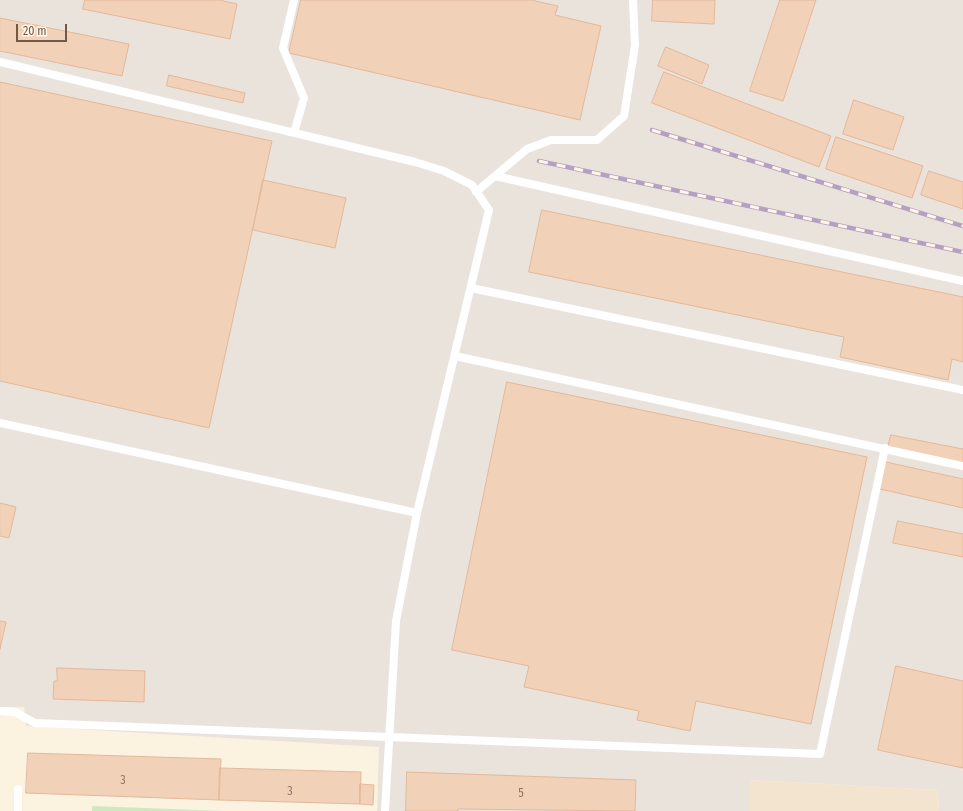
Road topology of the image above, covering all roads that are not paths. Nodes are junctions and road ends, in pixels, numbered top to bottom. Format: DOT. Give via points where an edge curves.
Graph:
graph roads {
  1 [pos="294,0"];
  2 [pos="634,0"];
  3 [pos="0,62"];
  4 [pos="294,133"];
  5 [pos="495,176"];
  6 [pos="476,192"];
  7 [pos="963,281"];
  8 [pos="471,288"];
  9 [pos="455,356"];
  10 [pos="963,390"];
  11 [pos="0,423"];
  12 [pos="885,448"];
  13 [pos="963,466"];
  14 [pos="417,513"];
  15 [pos="0,711"];
  16 [pos="389,738"];
  17 [pos="18,789"];
  18 [pos="18,811"];
  19 [pos="385,811"];
  1 -- 4 [label="lane" via="283,48 304,98"];
  2 -- 5 [label="lane" via="635,45 624,116 597,140 551,140 527,149"];
  3 -- 4 [label="lane"];
  4 -- 6 [label="lane" via="444,171 472,185"];
  5 -- 6 [label="lane"];
  5 -- 7 [label="lane"];
  6 -- 8 [label="lane" via="489,210"];
  8 -- 9 [label="lane"];
  8 -- 10 [label="lane"];
  9 -- 12 [label="lane"];
  9 -- 14 [label="lane"];
  11 -- 14 [label="lane"];
  12 -- 13 [label="lane"];
  12 -- 16 [label="lane" via="820,754"];
  14 -- 16 [label="lane" via="396,621"];
  15 -- 16 [label="lane" via="15,712 35,723"];
  16 -- 19 [label="lane"];
  17 -- 18 [label="lane"];
}
